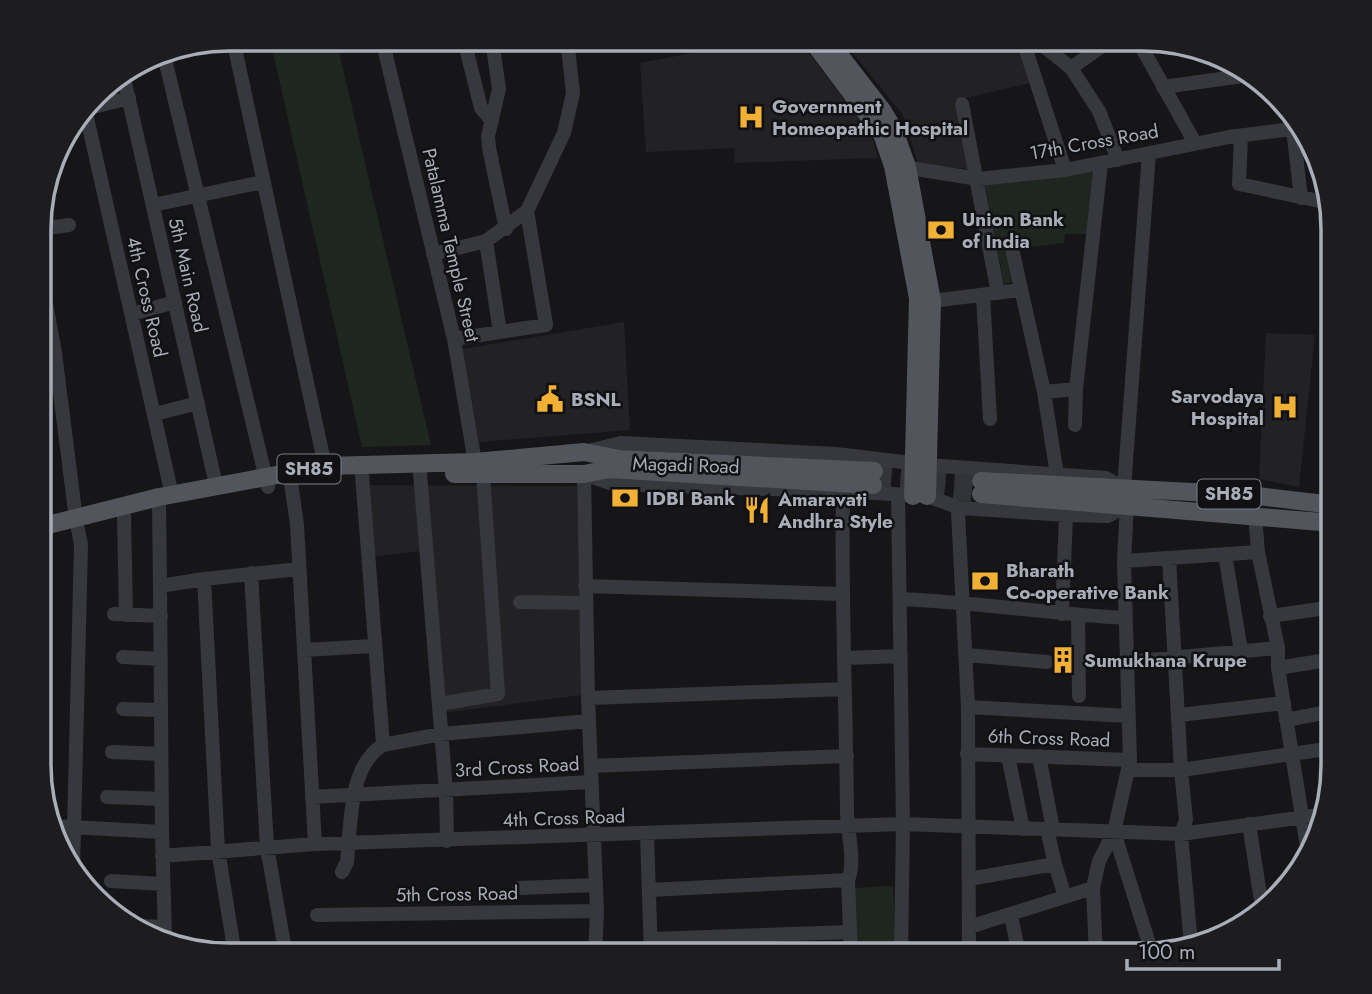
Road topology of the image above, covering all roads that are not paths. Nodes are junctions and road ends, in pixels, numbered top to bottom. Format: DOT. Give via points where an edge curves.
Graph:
graph roads {
  1 [pos="236,51"];
  2 [pos="385,51"];
  3 [pos="472,51"];
  4 [pos="494,51"];
  5 [pos="568,51"];
  6 [pos="820,51"];
  7 [pos="836,51"];
  8 [pos="1026,51"];
  9 [pos="1050,51"];
  10 [pos="1095,51"];
  11 [pos="1144,51"];
  12 [pos="166,63"];
  13 [pos="1071,68"];
  14 [pos="1235,77"];
  15 [pos="126,84"];
  16 [pos="1163,87"];
  17 [pos="130,98"];
  18 [pos="962,104"];
  19 [pos="102,105"];
  20 [pos="88,121"];
  21 [pos="492,121"];
  22 [pos="1290,130"];
  23 [pos="1241,136"];
  24 [pos="1298,141"];
  25 [pos="1195,143"];
  26 [pos="1149,153"];
  27 [pos="1118,160"];
  28 [pos="1101,163"];
  29 [pos="900,167"];
  30 [pos="1065,170"];
  31 [pos="978,179"];
  32 [pos="263,183"];
  33 [pos="197,196"];
  34 [pos="1301,198"];
  35 [pos="1319,200"];
  36 [pos="153,205"];
  37 [pos="527,211"];
  38 [pos="69,225"];
  39 [pos="51,227"];
  40 [pos="506,229"];
  41 [pos="486,241"];
  42 [pos="1013,253"];
  43 [pos="433,254"];
  44 [pos="1020,290"];
  45 [pos="991,294"];
  46 [pos="932,301"];
  47 [pos="175,302"];
  48 [pos="132,314"];
  49 [pos="51,331"];
  50 [pos="500,332"];
  51 [pos="454,339"];
  52 [pos="1076,390"];
  53 [pos="1044,392"];
  54 [pos="198,403"];
  55 [pos="155,414"];
  56 [pos="990,419"];
  57 [pos="1075,425"];
  58 [pos="584,452"];
  59 [pos="922,464"];
  60 [pos="326,466"];
  61 [pos="479,468"];
  62 [pos="420,473"];
  63 [pos="584,474"];
  64 [pos="362,475"];
  65 [pos="1057,475"];
  66 [pos="267,482"];
  67 [pos="292,482"];
  68 [pos="216,485"];
  69 [pos="981,488"];
  70 [pos="843,491"];
  71 [pos="913,496"];
  72 [pos="1126,497"];
  73 [pos="166,500"];
  74 [pos="1321,504"];
  75 [pos="960,508"];
  76 [pos="124,515"];
  77 [pos="1066,515"];
  78 [pos="1255,516"];
  79 [pos="1321,522"];
  80 [pos="77,524"];
  81 [pos="51,526"];
  82 [pos="51,535"];
  83 [pos="1258,552"];
  84 [pos="1225,554"];
  85 [pos="1169,558"];
  86 [pos="1124,561"];
  87 [pos="299,569"];
  88 [pos="251,573"];
  89 [pos="204,579"];
  90 [pos="160,586"];
  91 [pos="584,586"];
  92 [pos="841,594"];
  93 [pos="900,599"];
  94 [pos="520,602"];
  95 [pos="965,602"];
  96 [pos="585,603"];
  97 [pos="1321,609"];
  98 [pos="1062,614"];
  99 [pos="1078,615"];
  100 [pos="161,616"];
  101 [pos="1270,616"];
  102 [pos="1126,618"];
  103 [pos="373,646"];
  104 [pos="1279,648"];
  105 [pos="304,650"];
  106 [pos="1241,651"];
  107 [pos="967,655"];
  108 [pos="901,656"];
  109 [pos="123,657"];
  110 [pos="1177,657"];
  111 [pos="844,658"];
  112 [pos="161,659"];
  113 [pos="1321,661"];
  114 [pos="1047,662"];
  115 [pos="1127,662"];
  116 [pos="1278,668"];
  117 [pos="845,689"];
  118 [pos="1079,696"];
  119 [pos="588,698"];
  120 [pos="1284,703"];
  121 [pos="439,704"];
  122 [pos="968,707"];
  123 [pos="123,709"];
  124 [pos="161,710"];
  125 [pos="1321,713"];
  126 [pos="1178,715"];
  127 [pos="1129,716"];
  128 [pos="1286,720"];
  129 [pos="589,721"];
  130 [pos="441,734"];
  131 [pos="383,745"];
  132 [pos="1321,750"];
  133 [pos="112,752"];
  134 [pos="161,754"];
  135 [pos="967,754"];
  136 [pos="1009,755"];
  137 [pos="1292,755"];
  138 [pos="847,756"];
  139 [pos="1040,757"];
  140 [pos="1129,765"];
  141 [pos="591,766"];
  142 [pos="1181,770"];
  143 [pos="591,782"];
  144 [pos="446,791"];
  145 [pos="354,795"];
  146 [pos="107,797"];
  147 [pos="312,797"];
  148 [pos="162,799"];
  149 [pos="1311,816"];
  150 [pos="903,824"];
  151 [pos="1249,824"];
  152 [pos="62,826"];
  153 [pos="847,826"];
  154 [pos="968,826"];
  155 [pos="74,827"];
  156 [pos="1023,829"];
  157 [pos="1050,829"];
  158 [pos="162,832"];
  159 [pos="1114,832"];
  160 [pos="1181,834"];
  161 [pos="595,835"];
  162 [pos="647,835"];
  163 [pos="447,841"];
  164 [pos="350,843"];
  165 [pos="315,844"];
  166 [pos="267,847"];
  167 [pos="218,850"];
  168 [pos="74,852"];
  169 [pos="162,856"];
  170 [pos="1055,864"];
  171 [pos="342,872"];
  172 [pos="969,879"];
  173 [pos="848,880"];
  174 [pos="111,881"];
  175 [pos="163,884"];
  176 [pos="596,885"];
  177 [pos="519,888"];
  178 [pos="1093,888"];
  179 [pos="650,890"];
  180 [pos="1065,897"];
  181 [pos="1261,898"];
  182 [pos="597,911"];
  183 [pos="317,915"];
  184 [pos="1011,915"];
  185 [pos="969,927"];
  186 [pos="164,931"];
  187 [pos="850,932"];
  188 [pos="1190,937"];
  189 [pos="651,939"];
  190 [pos="233,943"];
  191 [pos="293,943"];
  192 [pos="595,943"];
  193 [pos="651,943"];
  194 [pos="850,943"];
  195 [pos="901,943"];
  196 [pos="969,943"];
  197 [pos="1016,943"];
  198 [pos="1095,943"];
  199 [pos="1149,943"];
  1 -- 32 [label="street"];
  2 -- 43 [label="street, Patalamma Temple Street"];
  3 -- 21 [label="street" via="481,108"];
  4 -- 21 [label="street" via="499,89"];
  5 -- 37 [label="street" via="573,93 564,133"];
  6 -- 29 [label="main road" via="882,134"];
  7 -- 29 [label="main road" via="894,130"];
  8 -- 30 [label="street"];
  9 -- 13 [label="street"];
  10 -- 13 [label="street"];
  11 -- 16 [label="street"];
  12 -- 33 [label="street"];
  13 -- 27 [label="street" via="1099,111"];
  14 -- 16 [label="street"];
  15 -- 17 [label="street, 5th Main Road"];
  16 -- 25 [label="street"];
  17 -- 19 [label="street"];
  17 -- 36 [label="street, 5th Main Road"];
  18 -- 31 [label="street"];
  20 -- 48 [label="street, 4th Cross Road"];
  21 -- 40 [label="street" via="489,148"];
  22 -- 23 [label="street, 17th Cross Road"];
  23 -- 25 [label="street, 17th Cross Road"];
  23 -- 34 [label="street" via="1240,184"];
  24 -- 34 [label="street"];
  25 -- 26 [label="street, 17th Cross Road"];
  26 -- 27 [label="street, 17th Cross Road"];
  26 -- 72 [label="street"];
  27 -- 28 [label="street, 17th Cross Road"];
  28 -- 30 [label="street, 17th Cross Road"];
  28 -- 52 [label="street"];
  29 -- 31 [label="street, 17th Cross Road"];
  29 -- 46 [label="main road"];
  29 -- 59 [label="main road" via="918,298"];
  30 -- 31 [label="street, 17th Cross Road"];
  31 -- 45 [label="street"];
  32 -- 33 [label="street"];
  32 -- 60 [label="street"];
  33 -- 36 [label="street"];
  33 -- 66 [label="street"];
  34 -- 35 [label="street"];
  36 -- 47 [label="street, 5th Main Road"];
  37 -- 40 [label="street"];
  37 -- 50 [label="street" via="546,325"];
  38 -- 39 [label="street"];
  40 -- 41 [label="street"];
  41 -- 43 [label="street"];
  41 -- 50 [label="street"];
  42 -- 44 [label="street"];
  43 -- 51 [label="street, Patalamma Temple Street"];
  44 -- 45 [label="street"];
  44 -- 53 [label="street"];
  45 -- 46 [label="street"];
  45 -- 56 [label="street"];
  46 -- 59 [label="main road"];
  47 -- 48 [label="street"];
  47 -- 54 [label="street, 5th Main Road"];
  48 -- 55 [label="street, 4th Cross Road"];
  49 -- 80 [label="street"];
  50 -- 51 [label="street"];
  51 -- 61 [label="street, Patalamma Temple Street"];
  52 -- 53 [label="street"];
  52 -- 57 [label="street"];
  53 -- 65 [label="street"];
  54 -- 55 [label="street"];
  54 -- 68 [label="street, 5th Main Road"];
  55 -- 73 [label="street, 4th Cross Road"];
  58 -- 59 [label="street, Magadi Road / SH85" via="621,443 836,454"];
  58 -- 61 [label="main road, Magadi Road / SH85"];
  58 -- 63 [label="main road, SH85" via="620,459 873,478 609,470"];
  59 -- 65 [label="street, Magadi Road / SH85"];
  59 -- 71 [label="main road"];
  60 -- 61 [label="main road, Magadi Road / SH85"];
  60 -- 66 [label="main road, Magadi Road / SH85"];
  61 -- 62 [label="main road, Magadi Road / SH85"];
  61 -- 63 [label="main road, Magadi Road / SH85"];
  61 -- 121 [label="street, Patalamma Temple Street" via="498,694"];
  62 -- 64 [label="main road, Magadi Road / SH85"];
  62 -- 121 [label="street"];
  63 -- 70 [label="street, Magadi Road / SH85" via="612,484"];
  63 -- 91 [label="street"];
  64 -- 67 [label="main road, Magadi Road / SH85"];
  64 -- 103 [label="street"];
  65 -- 72 [label="street, Magadi Road / SH85" via="1106,478"];
  66 -- 67 [label="main road, Magadi Road / SH85"];
  66 -- 68 [label="main road, Magadi Road / SH85"];
  66 -- 73 [label="main road, Magadi Road / SH85"];
  67 -- 87 [label="street"];
  68 -- 73 [label="main road, Magadi Road / SH85"];
  69 -- 72 [label="main road, SH85"];
  70 -- 71 [label="street, Magadi Road / SH85"];
  70 -- 92 [label="street"];
  71 -- 75 [label="street, Magadi Road / SH85"];
  71 -- 93 [label="street"];
  72 -- 74 [label="main road, Magadi Road / SH85" via="1249,495"];
  72 -- 77 [label="street, Magadi Road / SH85" via="1108,516"];
  72 -- 78 [label="main road, Magadi Road / SH85"];
  72 -- 86 [label="street"];
  73 -- 76 [label="main road, Magadi Road / SH85"];
  73 -- 80 [label="main road, Magadi Road / SH85"];
  73 -- 90 [label="street, 4th Cross Road"];
  75 -- 77 [label="street, Magadi Road / SH85"];
  75 -- 95 [label="street"];
  76 -- 80 [label="main road, Magadi Road / SH85"];
  76 -- 100 [label="street" via="120,615"];
  77 -- 98 [label="street"];
  78 -- 79 [label="main road, Magadi Road / SH85"];
  78 -- 83 [label="street"];
  80 -- 81 [label="main road, Magadi Road / SH85"];
  80 -- 82 [label="main road, Magadi Road / SH85"];
  80 -- 155 [label="street" via="81,545 80,661"];
  83 -- 84 [label="street"];
  83 -- 101 [label="street"];
  84 -- 85 [label="street"];
  84 -- 106 [label="street"];
  85 -- 86 [label="street"];
  85 -- 110 [label="street"];
  86 -- 102 [label="street"];
  87 -- 88 [label="street"];
  87 -- 105 [label="street"];
  88 -- 89 [label="street"];
  88 -- 166 [label="street"];
  89 -- 90 [label="street"];
  89 -- 167 [label="street"];
  90 -- 100 [label="street, 4th Cross Road"];
  91 -- 92 [label="street"];
  91 -- 96 [label="street"];
  92 -- 111 [label="street"];
  93 -- 95 [label="street"];
  93 -- 108 [label="street"];
  94 -- 96 [label="street"];
  95 -- 98 [label="street"];
  95 -- 107 [label="street"];
  96 -- 119 [label="street"];
  97 -- 101 [label="street"];
  98 -- 99 [label="street"];
  99 -- 102 [label="street"];
  99 -- 118 [label="street"];
  100 -- 112 [label="street, 4th Cross Road"];
  101 -- 104 [label="street"];
  102 -- 115 [label="street"];
  103 -- 105 [label="street"];
  103 -- 131 [label="street"];
  104 -- 106 [label="street"];
  104 -- 116 [label="street"];
  105 -- 147 [label="street"];
  106 -- 110 [label="street"];
  107 -- 114 [label="street"];
  107 -- 122 [label="street"];
  108 -- 111 [label="street"];
  108 -- 150 [label="street"];
  109 -- 112 [label="street"];
  110 -- 115 [label="street"];
  110 -- 126 [label="street"];
  111 -- 117 [label="street"];
  112 -- 124 [label="street, 4th Cross Road"];
  113 -- 116 [label="street"];
  115 -- 127 [label="street"];
  116 -- 120 [label="street"];
  117 -- 119 [label="street"];
  117 -- 138 [label="street"];
  119 -- 129 [label="street"];
  120 -- 126 [label="street"];
  120 -- 128 [label="street"];
  121 -- 130 [label="street"];
  122 -- 127 [label="street"];
  122 -- 135 [label="street"];
  123 -- 124 [label="street"];
  124 -- 134 [label="street, 4th Cross Road"];
  125 -- 128 [label="street"];
  126 -- 142 [label="street"];
  127 -- 140 [label="street"];
  128 -- 137 [label="street"];
  129 -- 130 [label="street"];
  129 -- 141 [label="street"];
  130 -- 131 [label="street"];
  130 -- 144 [label="street"];
  131 -- 145 [label="street" via="370,753"];
  132 -- 137 [label="street, 6th Cross Road"];
  133 -- 134 [label="street"];
  134 -- 148 [label="street, 4th Cross Road"];
  135 -- 136 [label="street, 6th Cross Road"];
  135 -- 154 [label="street"];
  136 -- 139 [label="street, 6th Cross Road"];
  136 -- 156 [label="street"];
  137 -- 142 [label="street, 6th Cross Road"];
  137 -- 149 [label="street"];
  138 -- 141 [label="street"];
  138 -- 153 [label="street"];
  139 -- 140 [label="street, 6th Cross Road"];
  139 -- 157 [label="street"];
  140 -- 142 [label="street, 6th Cross Road"];
  140 -- 159 [label="street"];
  141 -- 143 [label="street"];
  142 -- 160 [label="street" via="1186,820"];
  143 -- 144 [label="street, 3rd Cross Road"];
  143 -- 161 [label="street"];
  144 -- 145 [label="street, 3rd Cross Road"];
  144 -- 163 [label="street"];
  145 -- 147 [label="street, 3rd Cross Road"];
  145 -- 164 [label="street"];
  146 -- 148 [label="street"];
  147 -- 165 [label="street"];
  148 -- 158 [label="street, 4th Cross Road"];
  149 -- 151 [label="street, 4th Cross Road"];
  150 -- 153 [label="street, 4th Cross Road"];
  150 -- 154 [label="street, 4th Cross Road"];
  150 -- 195 [label="street"];
  151 -- 160 [label="street, 4th Cross Road"];
  151 -- 181 [label="street"];
  152 -- 155 [label="street"];
  153 -- 162 [label="street, 4th Cross Road"];
  153 -- 173 [label="street" via="852,872"];
  154 -- 156 [label="street, 4th Cross Road"];
  154 -- 172 [label="street"];
  155 -- 158 [label="street"];
  155 -- 168 [label="street"];
  156 -- 157 [label="street, 4th Cross Road"];
  157 -- 159 [label="street, 4th Cross Road"];
  157 -- 170 [label="street"];
  158 -- 169 [label="street, 4th Cross Road"];
  159 -- 160 [label="street, 4th Cross Road"];
  159 -- 178 [label="street" via="1099,861"];
  159 -- 199 [label="street"];
  160 -- 188 [label="street"];
  161 -- 162 [label="street, 4th Cross Road"];
  161 -- 163 [label="street, 4th Cross Road"];
  161 -- 176 [label="street"];
  162 -- 179 [label="street"];
  163 -- 164 [label="street, 4th Cross Road"];
  164 -- 165 [label="street, 4th Cross Road"];
  164 -- 171 [label="street"];
  165 -- 166 [label="street, 4th Cross Road"];
  166 -- 167 [label="street, 4th Cross Road"];
  166 -- 191 [label="street"];
  167 -- 169 [label="street, 4th Cross Road"];
  167 -- 190 [label="street"];
  169 -- 175 [label="street, 4th Cross Road"];
  170 -- 172 [label="street"];
  170 -- 180 [label="street"];
  172 -- 185 [label="street"];
  173 -- 179 [label="street"];
  173 -- 187 [label="street"];
  174 -- 175 [label="street"];
  175 -- 186 [label="street, 4th Cross Road"];
  176 -- 177 [label="street"];
  176 -- 182 [label="street"];
  178 -- 180 [label="street"];
  178 -- 198 [label="street"];
  179 -- 189 [label="street"];
  180 -- 184 [label="street"];
  182 -- 183 [label="street, 5th Cross Road"];
  182 -- 192 [label="street"];
  184 -- 185 [label="street"];
  184 -- 197 [label="street"];
  185 -- 196 [label="street"];
  187 -- 189 [label="street"];
  187 -- 194 [label="street"];
  189 -- 193 [label="street"];
}
